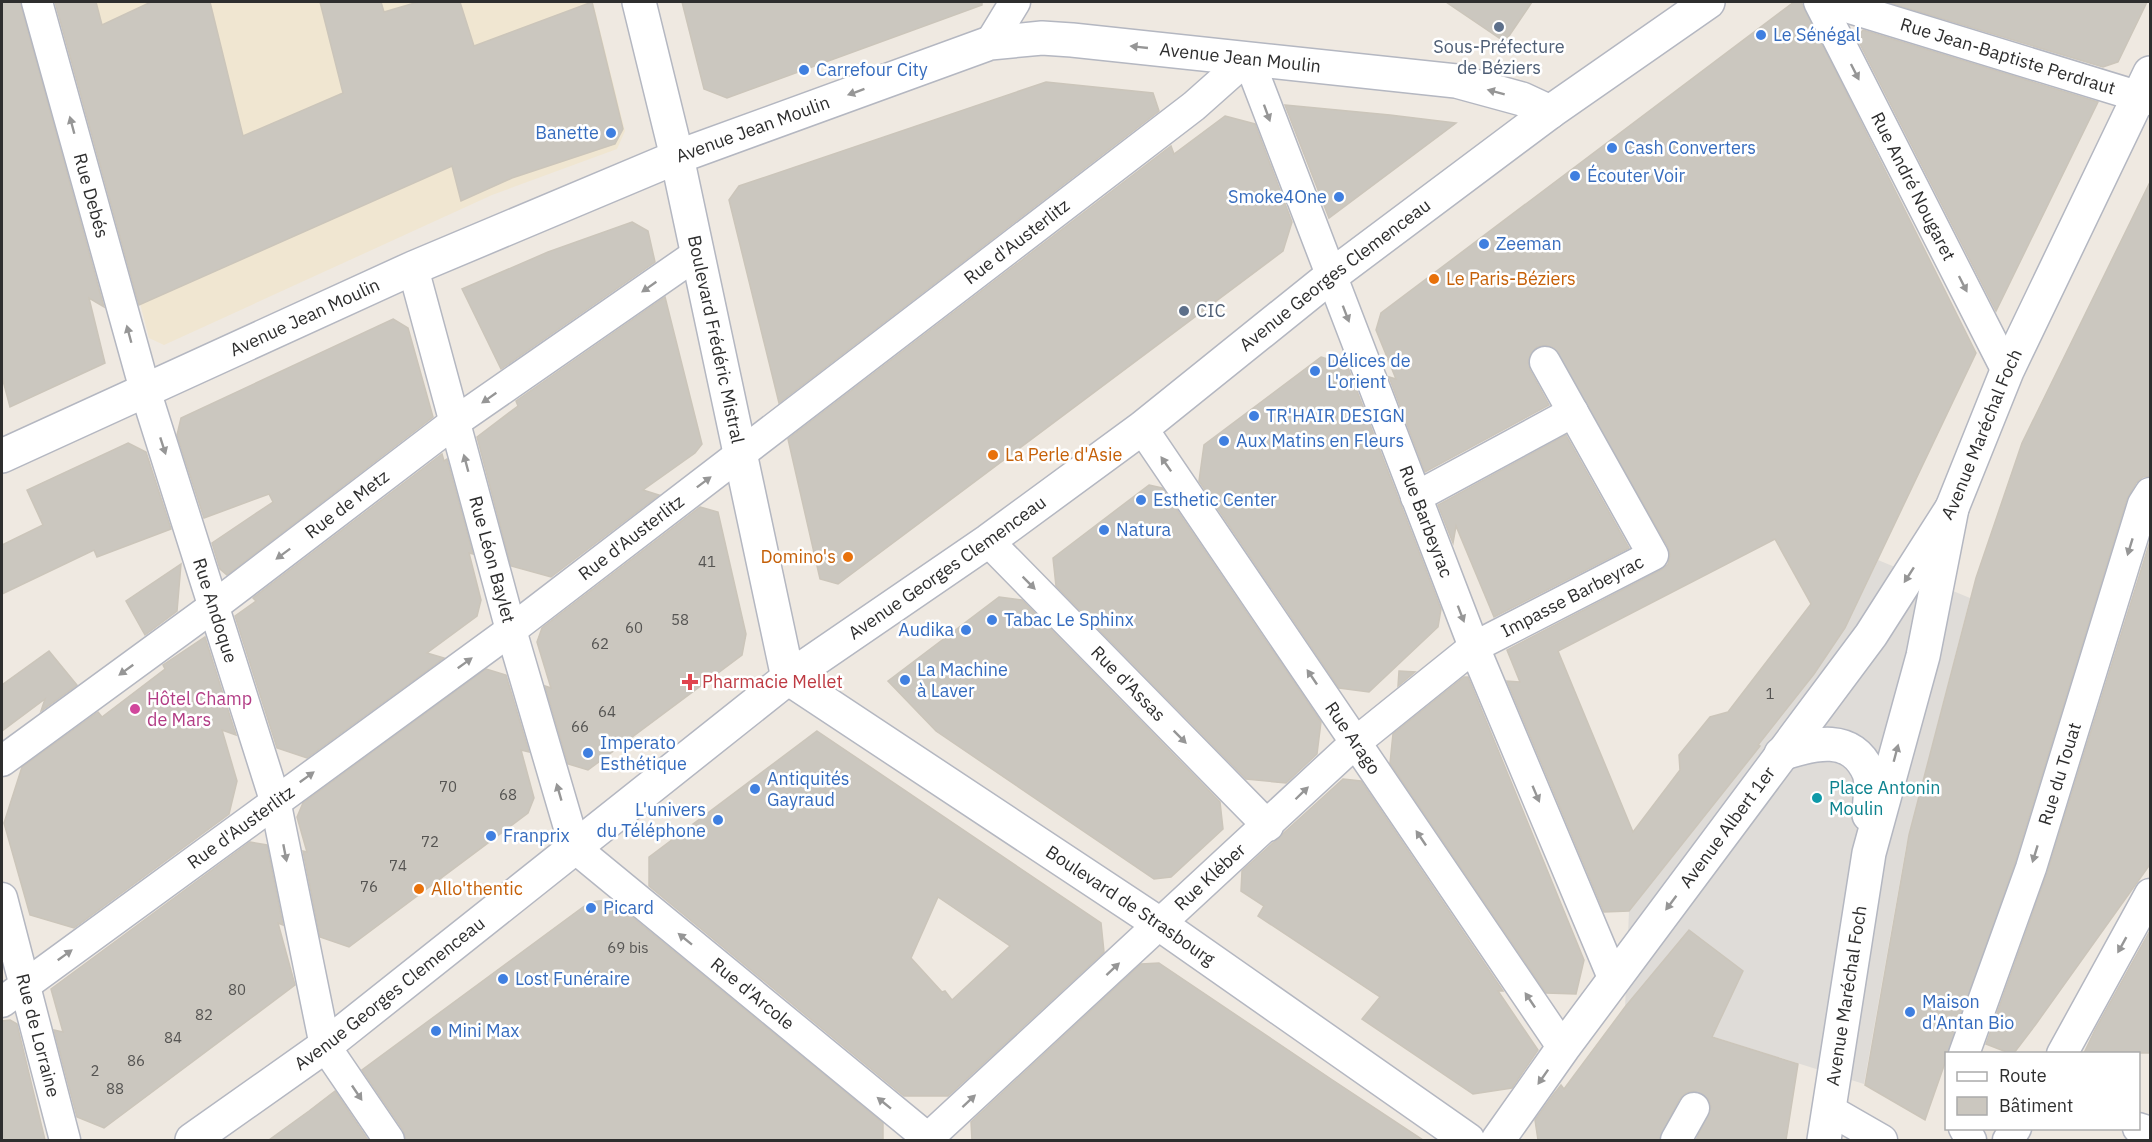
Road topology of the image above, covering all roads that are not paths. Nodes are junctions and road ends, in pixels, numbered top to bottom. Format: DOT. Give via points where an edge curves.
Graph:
graph roads {
  1 [pos="38,2"];
  2 [pos="639,2"];
  3 [pos="1015,2"];
  4 [pos="1708,2"];
  5 [pos="1819,2"];
  6 [pos="1830,2"];
  7 [pos="990,43"];
  8 [pos="1248,58"];
  9 [pos="2147,90"];
  10 [pos="1550,112"];
  11 [pos="677,157"];
  12 [pos="697,254"];
  13 [pos="413,268"];
  14 [pos="1331,276"];
  15 [pos="1545,362"];
  16 [pos="2007,371"];
  17 [pos="145,390"];
  18 [pos="1573,412"];
  19 [pos="455,422"];
  20 [pos="1142,428"];
  21 [pos="2,452"];
  22 [pos="740,455"];
  23 [pos="2151,493"];
  24 [pos="1416,496"];
  25 [pos="1952,508"];
  26 [pos="988,541"];
  27 [pos="214,606"];
  28 [pos="511,630"];
  29 [pos="1474,647"];
  30 [pos="788,678"];
  31 [pos="1356,742"];
  32 [pos="1781,754"];
  33 [pos="2,761"];
  34 [pos="275,800"];
  35 [pos="1268,826"];
  36 [pos="575,848"];
  37 [pos="1869,853"];
  38 [pos="2151,894"];
  39 [pos="2,898"];
  40 [pos="1161,925"];
  41 [pos="1614,980"];
  42 [pos="13,994"];
  43 [pos="325,1046"];
  44 [pos="1563,1048"];
  45 [pos="1964,1052"];
  46 [pos="2063,1052"];
  47 [pos="1694,1108"];
  48 [pos="1826,1125"];
  49 [pos="65,1140"];
  50 [pos="192,1140"];
  51 [pos="389,1140"];
  52 [pos="928,1140"];
  53 [pos="1468,1140"];
  54 [pos="1498,1140"];
  55 [pos="1676,1140"];
  56 [pos="1882,1140"];
  17 -- 1 [label="street, Rue Debés, one-way"];
  2 -- 11 [label="main road, Boulevard Frédéric Mistral"];
  3 -- 7 [label="street"];
  4 -- 10 [label="main road, Avenue Georges Clemenceau"];
  5 -- 16 [label="street, Rue André Nougaret, one-way"];
  6 -- 9 [label="street, Rue Jean-Baptiste Perdraut"];
  8 -- 7 [label="main road, Avenue Jean Moulin, one-way" via="1042,38"];
  7 -- 11 [label="main road, Avenue Jean Moulin, one-way"];
  10 -- 8 [label="main road, Avenue Jean Moulin, one-way" via="1522,99 1456,81"];
  8 -- 14 [label="street, Rue Barbeyrac, one-way"];
  8 -- 22 [label="street, Rue d'Austerlitz" via="1194,106"];
  9 -- 16 [label="main road, Avenue Maréchal Foch"];
  10 -- 14 [label="main road, Avenue Georges Clemenceau"];
  11 -- 12 [label="main road, Boulevard Frédéric Mistral"];
  11 -- 13 [label="main road, Avenue Jean Moulin"];
  12 -- 19 [label="street, Rue de Metz, one-way"];
  12 -- 22 [label="main road, Boulevard Frédéric Mistral"];
  13 -- 17 [label="main road, Avenue Jean Moulin"];
  13 -- 19 [label="street, Rue Léon Baylet"];
  14 -- 20 [label="main road, Avenue Georges Clemenceau"];
  14 -- 24 [label="street, Rue Barbeyrac, one-way"];
  15 -- 18 [label="street, Impasse Barbeyrac"];
  16 -- 25 [label="main road, Avenue Maréchal Foch"];
  17 -- 21 [label="main road, Avenue Jean Moulin"];
  17 -- 27 [label="street, Rue Andoque, one-way"];
  18 -- 24 [label="street"];
  18 -- 29 [label="street, Impasse Barbeyrac" via="1653,555"];
  19 -- 27 [label="street, Rue de Metz, one-way"];
  28 -- 19 [label="street, Rue Léon Baylet, one-way"];
  20 -- 26 [label="main road, Avenue Georges Clemenceau"];
  31 -- 20 [label="street, Rue Arago, one-way"];
  28 -- 22 [label="street, Rue d'Austerlitz, one-way"];
  22 -- 30 [label="main road, Boulevard Frédéric Mistral"];
  23 -- 45 [label="street, Rue du Touat, one-way" via="2143,504 2031,868"];
  24 -- 29 [label="street, Rue Barbeyrac, one-way"];
  25 -- 32 [label="main road, Avenue Albert 1er, one-way" via="1871,635"];
  37 -- 25 [label="main road, Avenue Maréchal Foch, one-way" via="1923,656"];
  26 -- 30 [label="main road, Avenue Georges Clemenceau"];
  26 -- 35 [label="street, Rue d'Assas, one-way"];
  27 -- 33 [label="street, Rue de Metz, one-way"];
  27 -- 34 [label="street, Rue Andoque"];
  34 -- 28 [label="street, Rue d'Austerlitz, one-way"];
  36 -- 28 [label="street, Rue Léon Baylet, one-way"];
  29 -- 31 [label="street, Rue Kléber"];
  29 -- 41 [label="street, Rue Barbeyrac, one-way"];
  30 -- 36 [label="main road, Avenue Georges Clemenceau"];
  30 -- 40 [label="main road, Boulevard de Strasbourg"];
  35 -- 31 [label="street, Rue Kléber, one-way"];
  44 -- 31 [label="street, Rue Arago, one-way"];
  32 -- 37 [label="main road, Avenue Maréchal Foch" via="1802,747 1835,744 1854,751 1869,775"];
  32 -- 41 [label="main road, Avenue Albert 1er, one-way"];
  42 -- 34 [label="street, Rue d'Austerlitz, one-way"];
  34 -- 43 [label="street, Rue Andoque, one-way"];
  35 -- 40 [label="street, Rue Kléber"];
  36 -- 43 [label="main road, Avenue Georges Clemenceau"];
  52 -- 36 [label="street, Rue d'Arcole, one-way"];
  37 -- 48 [label="main road, Avenue Maréchal Foch"];
  38 -- 46 [label="street, one-way"];
  39 -- 42 [label="street, Rue de Lorraine"];
  52 -- 40 [label="street, Rue Kléber, one-way"];
  40 -- 53 [label="main road, Boulevard de Strasbourg"];
  41 -- 44 [label="main road, Avenue Albert 1er"];
  42 -- 49 [label="street, Rue de Lorraine"];
  43 -- 50 [label="main road, Avenue Georges Clemenceau"];
  43 -- 51 [label="street, one-way"];
  44 -- 54 [label="main road, Avenue Albert 1er, one-way"];
  47 -- 55 [label="street"];
  48 -- 56 [label="street"];
}
